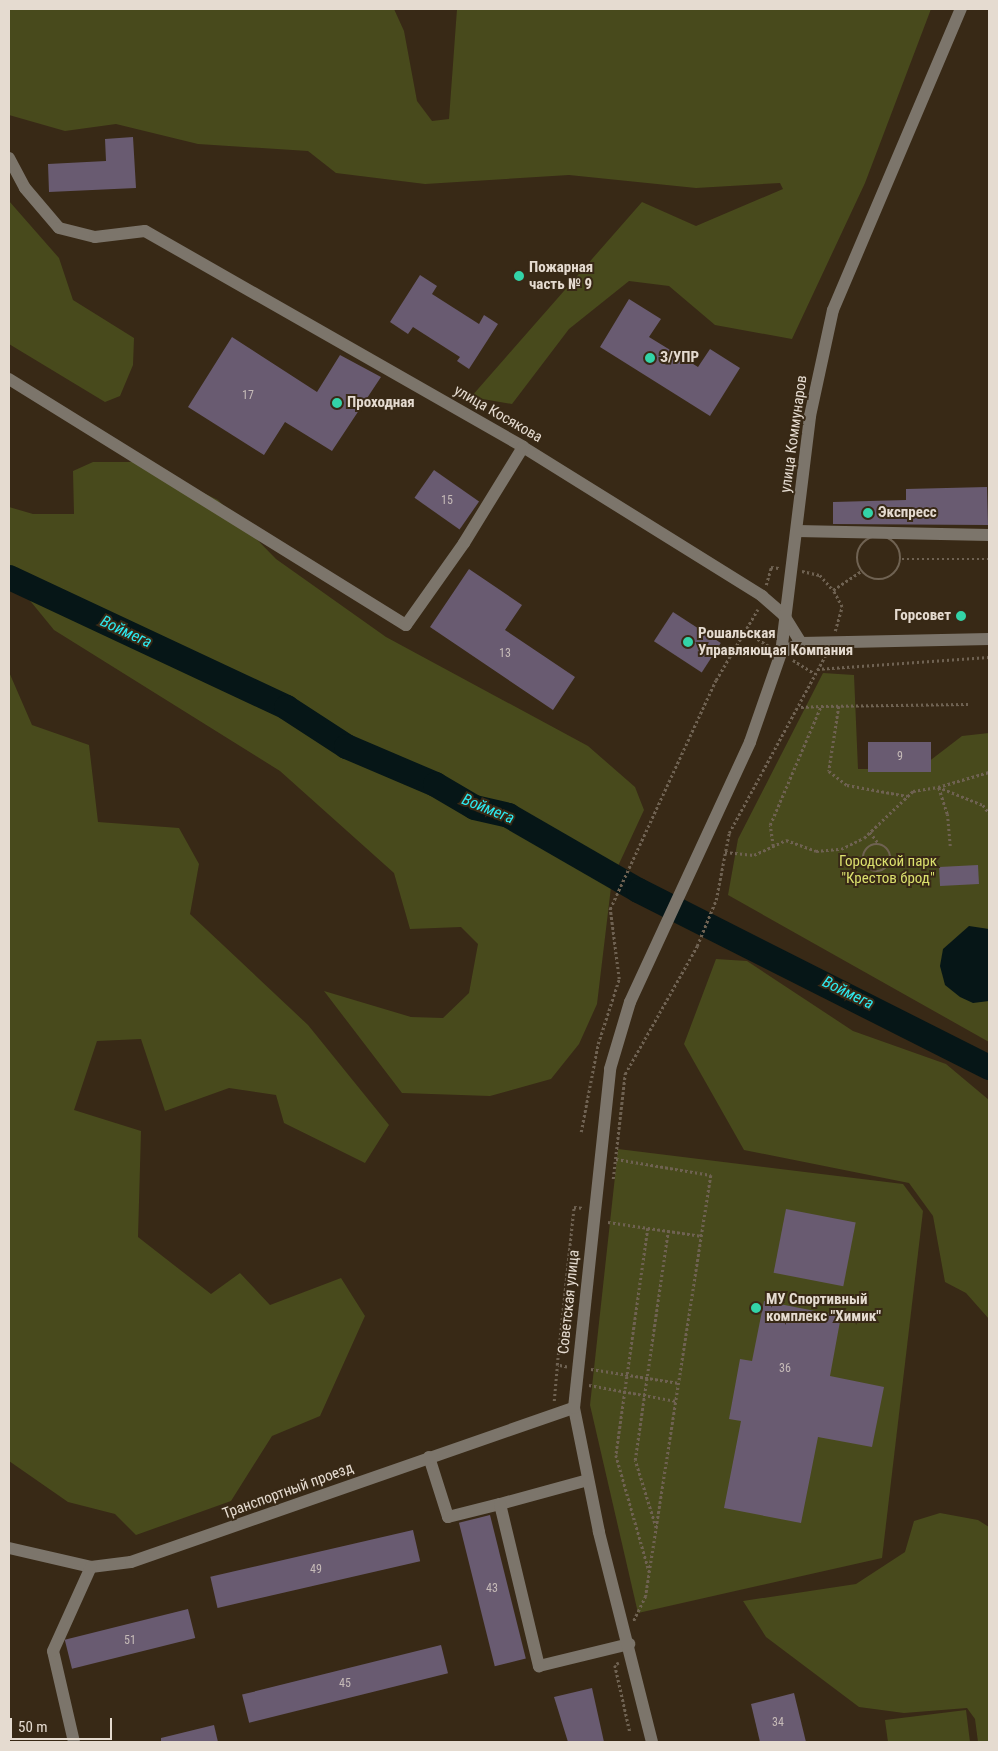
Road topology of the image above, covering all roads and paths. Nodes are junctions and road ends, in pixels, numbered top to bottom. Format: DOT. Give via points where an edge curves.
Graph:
graph roads {
  1 [pos="961,9"];
  2 [pos="9,158"];
  3 [pos="9,379"];
  4 [pos="523,447"];
  5 [pos="797,530"];
  6 [pos="989,535"];
  7 [pos="902,559"];
  8 [pos="989,559"];
  9 [pos="861,570"];
  10 [pos="762,596"];
  11 [pos="783,614"];
  12 [pos="989,638"];
  13 [pos="832,643"];
  14 [pos="801,644"];
  15 [pos="781,653"];
  16 [pos="989,657"];
  17 [pos="817,669"];
  18 [pos="968,704"];
  19 [pos="821,706"];
  20 [pos="839,706"];
  21 [pos="801,707"];
  22 [pos="989,772"];
  23 [pos="938,787"];
  24 [pos="907,796"];
  25 [pos="989,813"];
  26 [pos="870,832"];
  27 [pos="879,844"];
  28 [pos="773,846"];
  29 [pos="950,846"];
  30 [pos="725,852"];
  31 [pos="690,873"];
  32 [pos="582,1132"];
  33 [pos="615,1158"];
  34 [pos="612,1185"];
  35 [pos="594,1209"];
  36 [pos="608,1222"];
  37 [pos="648,1228"];
  38 [pos="607,1231"];
  39 [pos="668,1231"];
  40 [pos="702,1236"];
  41 [pos="592,1359"];
  42 [pos="557,1365"];
  43 [pos="586,1370"];
  44 [pos="628,1375"];
  45 [pos="646,1378"];
  46 [pos="679,1383"];
  47 [pos="589,1385"];
  48 [pos="588,1392"];
  49 [pos="626,1392"];
  50 [pos="643,1395"];
  51 [pos="676,1401"];
  52 [pos="574,1408"];
  53 [pos="553,1416"];
  54 [pos="430,1457"];
  55 [pos="588,1480"];
  56 [pos="500,1504"];
  57 [pos="656,1530"];
  58 [pos="9,1548"];
  59 [pos="92,1566"];
  60 [pos="650,1572"];
  61 [pos="631,1613"];
  62 [pos="633,1622"];
  63 [pos="636,1631"];
  64 [pos="629,1644"];
  65 [pos="74,1742"];
  66 [pos="652,1742"];
  1 -- 5 [label="street, улица Коммунаров" via="833,310 810,416"];
  2 -- 4 [label="street, улица Косякова" via="25,188 59,228 95,237 145,231"];
  3 -- 4 [label="street" via="406,625 464,543"];
  4 -- 10 [label="street, улица Косякова"];
  5 -- 6 [label="street"];
  5 -- 11 [label="street, улица Коммунаров"];
  7 -- 8 [label="path"];
  7 -- 9 [label="path" via="897,572 886,580 872,579"];
  7 -- 9 [label="path" via="893,540 873,536 858,550"];
  9 -- 13 [label="path" via="833,590 842,607"];
  10 -- 11 [label="street, улица Косякова"];
  10 -- 32 [label="path" via="716,680 610,909 619,979 598,1044"];
  11 -- 14 [label="street, улица Косякова"];
  11 -- 15 [label="street, улица Коммунаров"];
  12 -- 13 [label="street"];
  13 -- 14 [label="street"];
  13 -- 17 [label="path"];
  14 -- 15 [label="street"];
  15 -- 31 [label="street, улица Коммунаров" via="750,742"];
  16 -- 17 [label="path"];
  17 -- 21 [label="path"];
  18 -- 20 [label="path"];
  19 -- 20 [label="path"];
  19 -- 21 [label="path"];
  19 -- 28 [label="path" via="770,825"];
  20 -- 24 [label="path" via="829,771 847,785"];
  21 -- 30 [label="path" via="729,833"];
  22 -- 23 [label="path"];
  23 -- 24 [label="path"];
  23 -- 25 [label="path" via="983,805"];
  23 -- 29 [label="path" via="947,814"];
  24 -- 26 [label="path"];
  26 -- 27 [label="path"];
  26 -- 28 [label="path" via="840,849 816,851 786,840"];
  27 -- 27 [label="path" via="869,847 864,856 866,866 876,872 887,868 891,858"];
  28 -- 30 [label="path" via="754,855"];
  30 -- 33 [label="path" via="716,900 697,946 625,1074"];
  31 -- 35 [label="street, Советская улица" via="630,1002 610,1069"];
  33 -- 34 [label="path"];
  33 -- 40 [label="path" via="711,1175"];
  35 -- 36 [label="path" via="609,1211"];
  35 -- 42 [label="path" via="574,1207"];
  35 -- 43 [label="street, Советская улица"];
  36 -- 37 [label="path"];
  36 -- 38 [label="path"];
  37 -- 39 [label="path"];
  37 -- 44 [label="path"];
  39 -- 40 [label="path"];
  39 -- 45 [label="path"];
  40 -- 46 [label="path"];
  41 -- 43 [label="path"];
  42 -- 43 [label="path"];
  42 -- 53 [label="path"];
  43 -- 44 [label="path"];
  43 -- 47 [label="path"];
  43 -- 52 [label="street, Советская улица"];
  44 -- 45 [label="path"];
  44 -- 49 [label="path"];
  45 -- 46 [label="path"];
  45 -- 50 [label="path"];
  46 -- 51 [label="path"];
  47 -- 48 [label="path"];
  47 -- 49 [label="path"];
  49 -- 50 [label="path"];
  49 -- 60 [label="path" via="616,1455"];
  50 -- 51 [label="path"];
  50 -- 57 [label="path" via="635,1460"];
  51 -- 57 [label="path"];
  52 -- 53 [label="street, Транспортный проезд"];
  52 -- 55 [label="street, Советская улица"];
  53 -- 54 [label="street, Транспортный проезд"];
  54 -- 56 [label="street" via="448,1517"];
  54 -- 59 [label="street, Транспортный проезд" via="187,1544 131,1562"];
  55 -- 56 [label="street"];
  55 -- 64 [label="street, Советская улица"];
  56 -- 64 [label="street" via="539,1666"];
  57 -- 60 [label="path"];
  58 -- 59 [label="street, Транспортный проезд"];
  59 -- 65 [label="street" via="53,1652"];
  60 -- 62 [label="path" via="646,1596"];
  61 -- 62 [label="path"];
  62 -- 63 [label="path"];
  64 -- 66 [label="street, Советская улица"];
}
